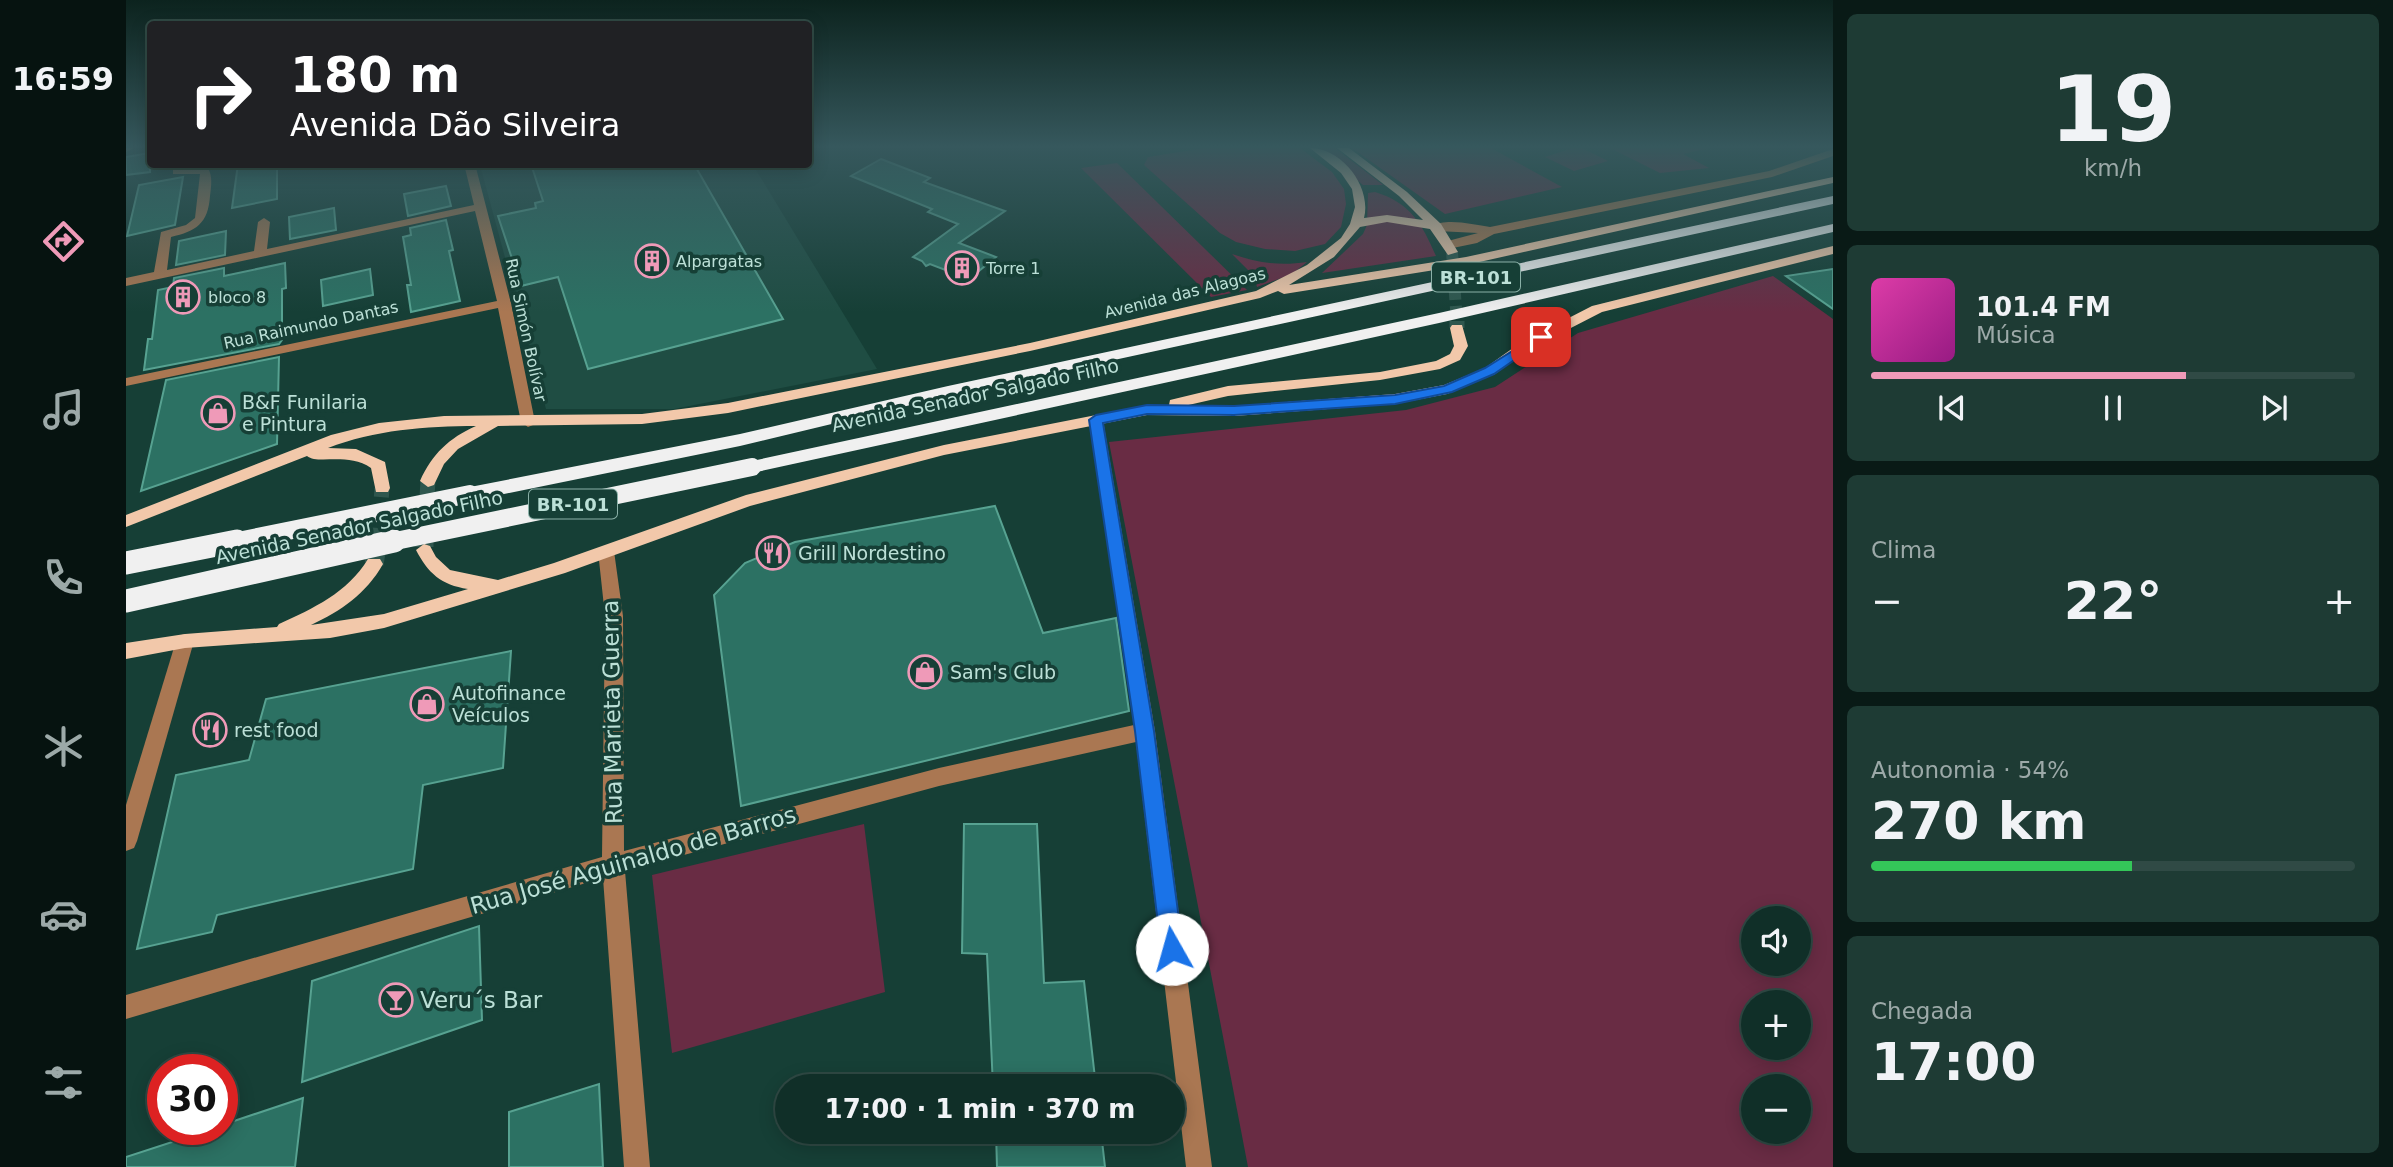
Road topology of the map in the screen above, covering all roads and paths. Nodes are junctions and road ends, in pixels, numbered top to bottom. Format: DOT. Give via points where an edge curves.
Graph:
graph roads {
  1 [pos="203,202"];
  2 [pos="479,202"];
  3 [pos="1365,202"];
  4 [pos="1415,202"];
  5 [pos="1634,202"];
  6 [pos="1731,202"];
  7 [pos="1822,202"];
  8 [pos="480,206"];
  9 [pos="264,222"];
  10 [pos="1357,224"];
  11 [pos="1437,227"];
  12 [pos="1833,228"];
  13 [pos="1490,231"];
  14 [pos="1778,240"];
  15 [pos="1833,242"];
  16 [pos="1450,248"];
  17 [pos="1833,250"];
  18 [pos="260,254"];
  19 [pos="160,275"];
  20 [pos="126,282"];
  21 [pos="1260,294"];
  22 [pos="504,303"];
  23 [pos="1457,328"];
  24 [pos="1030,348"];
  25 [pos="126,382"];
  26 [pos="1147,410"];
  27 [pos="1096,420"];
  28 [pos="501,422"];
  29 [pos="528,422"];
  30 [pos="239,478"];
  31 [pos="428,481"];
  32 [pos="382,488"];
  33 [pos="126,521"];
  34 [pos="424,550"];
  35 [pos="606,551"];
  36 [pos="126,563"];
  37 [pos="374,564"];
  38 [pos="501,586"];
  39 [pos="126,601"];
  40 [pos="276,634"];
  41 [pos="186,641"];
  42 [pos="126,651"];
  43 [pos="1144,731"];
  44 [pos="126,841"];
  45 [pos="613,864"];
  46 [pos="126,1007"];
  47 [pos="637,1167"];
  48 [pos="1199,1167"];
  1 -- 19 [label="street" via="197,226 165,235"];
  2 -- 8 [label="street, Rua Simón Bolívar"];
  3 -- 10 [label="main road"];
  4 -- 11 [label="main road"];
  5 -- 13 [label="street"];
  6 -- 21 [label="main road" via="1466,261"];
  7 -- 36 [label="highway, Avenida Senador Salgado Filho / BR-101, bridge" via="740,440"];
  8 -- 18 [label="street"];
  8 -- 22 [label="street, Rua Simón Bolívar"];
  9 -- 18 [label="street"];
  10 -- 11 [label="main road" via="1371,218 1392,218"];
  10 -- 21 [label="main road, Avenida das Alagoas" via="1320,263"];
  11 -- 13 [label="street"];
  11 -- 16 [label="main road"];
  12 -- 14 [label="highway, Avenida Senador Salgado Filho / BR-101"];
  13 -- 16 [label="street"];
  14 -- 15 [label="highway"];
  14 -- 39 [label="highway, Avenida Senador Salgado Filho / BR-101, bridge" via="1453,315"];
  17 -- 26 [label="main road" via="1597,309 1546,334 1490,371 1447,390 1395,399 1247,410"];
  18 -- 19 [label="street"];
  19 -- 20 [label="street"];
  21 -- 24 [label="main road, Avenida das Alagoas"];
  22 -- 25 [label="street, Rua Raimundo Dantas"];
  22 -- 29 [label="street, Rua Simón Bolívar"];
  23 -- 26 [label="main road" via="1461,346 1455,357 1440,365 1380,376 1228,391"];
  24 -- 29 [label="main road, Avenida Senador Salgado Filho" via="728,408 642,419"];
  26 -- 27 [label="main road"];
  27 -- 35 [label="main road" via="944,450 746,500"];
  27 -- 43 [label="street"];
  28 -- 29 [label="main road, Avenida Senador Salgado Filho"];
  28 -- 30 [label="main road, Avenida Senador Salgado Filho" via="444,421 379,428 336,439"];
  28 -- 31 [label="main road" via="464,436 448,448 433,464"];
  30 -- 32 [label="main road" via="316,454 349,451 379,466"];
  30 -- 33 [label="main road, Avenida Senador Salgado Filho"];
  34 -- 38 [label="main road" via="443,576"];
  35 -- 38 [label="main road"];
  35 -- 45 [label="street, Rua Marieta Guerra" via="614,616"];
  37 -- 40 [label="main road" via="356,589"];
  38 -- 40 [label="main road" via="384,621"];
  40 -- 41 [label="main road"];
  41 -- 42 [label="main road"];
  41 -- 44 [label="street"];
  43 -- 45 [label="street, Rua José Aguinaldo de Barros" via="939,777"];
  43 -- 48 [label="street"];
  45 -- 46 [label="street, Rua José Aguinaldo de Barros"];
  45 -- 47 [label="street, Rua Marieta Guerra"];
}
